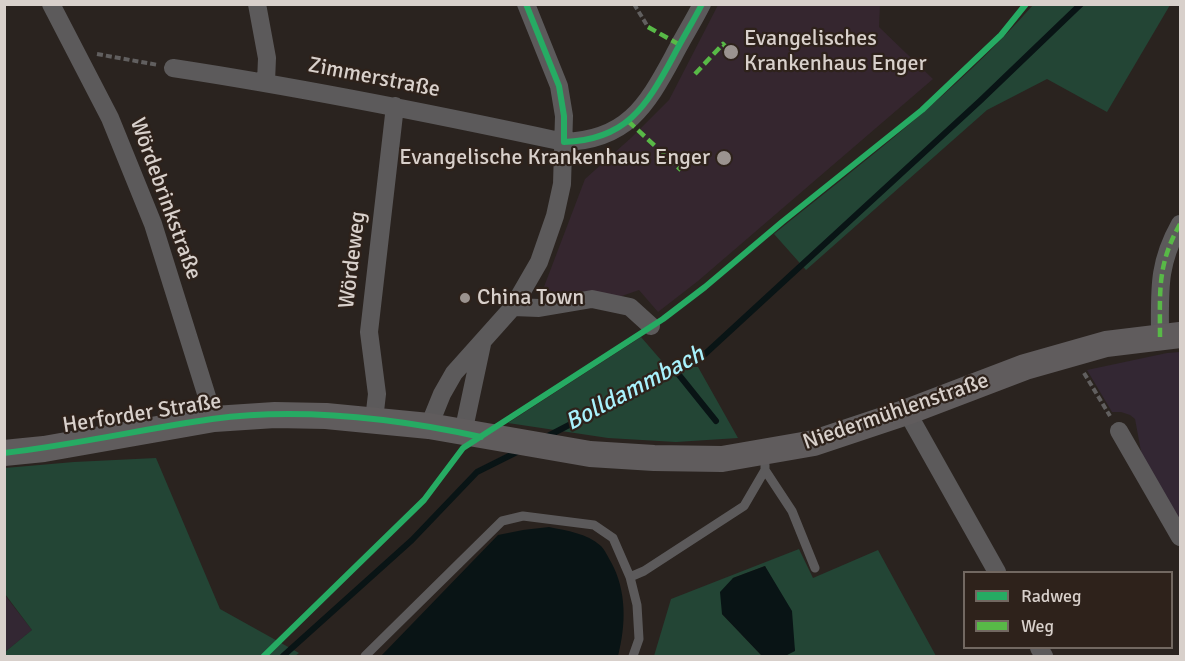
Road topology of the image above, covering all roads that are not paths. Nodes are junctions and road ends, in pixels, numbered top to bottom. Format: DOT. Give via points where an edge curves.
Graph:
graph roads {
  1 [pos="51,4"];
  2 [pos="257,4"];
  3 [pos="526,4"];
  4 [pos="702,4"];
  5 [pos="173,68"];
  6 [pos="266,82"];
  7 [pos="395,106"];
  8 [pos="564,142"];
  9 [pos="1180,224"];
  10 [pos="513,307"];
  11 [pos="651,326"];
  12 [pos="1170,336"];
  13 [pos="483,341"];
  14 [pos="907,412"];
  15 [pos="214,419"];
  16 [pos="374,420"];
  17 [pos="429,426"];
  18 [pos="1119,431"];
  19 [pos="472,435"];
  20 [pos="4,453"];
  21 [pos="764,461"];
  22 [pos="1180,537"];
  23 [pos="814,568"];
  24 [pos="996,571"];
  25 [pos="630,577"];
  26 [pos="365,657"];
  27 [pos="633,657"];
  1 -- 15 [label="street, Wördebrinkstraße" via="110,118 153,224"];
  2 -- 6 [label="street" via="267,58"];
  3 -- 8 [label="street" via="559,86"];
  4 -- 8 [label="street, Zimmerstraße" via="652,96 628,121 606,134"];
  5 -- 6 [label="street, Zimmerstraße"];
  6 -- 7 [label="street, Zimmerstraße"];
  7 -- 8 [label="street, Zimmerstraße"];
  7 -- 16 [label="street, Wördeweg" via="369,332 377,394"];
  8 -- 10 [label="street" via="562,184 555,216 539,262"];
  9 -- 12 [label="street" via="1169,243 1160,282"];
  10 -- 11 [label="street" via="539,308 592,299 630,307"];
  10 -- 13 [label="street"];
  12 -- 14 [label="main road, Niedermühlenstraße" via="1106,344 1025,367"];
  13 -- 17 [label="street" via="454,373"];
  13 -- 19 [label="street"];
  14 -- 21 [label="main road, Niedermühlenstraße"];
  14 -- 24 [label="street"];
  15 -- 16 [label="main road, Herforder Straße" via="275,415"];
  15 -- 20 [label="main road, Herforder Straße"];
  16 -- 17 [label="main road, Herforder Straße"];
  17 -- 19 [label="main road, Niedermühlenstraße"];
  18 -- 22 [label="street"];
  19 -- 21 [label="main road, Niedermühlenstraße" via="590,454"];
  21 -- 23 [label="lane" via="792,511"];
  21 -- 25 [label="lane" via="744,506"];
  25 -- 26 [label="lane" via="613,538 594,525 523,516 502,521"];
  25 -- 27 [label="lane" via="639,639"];
}
